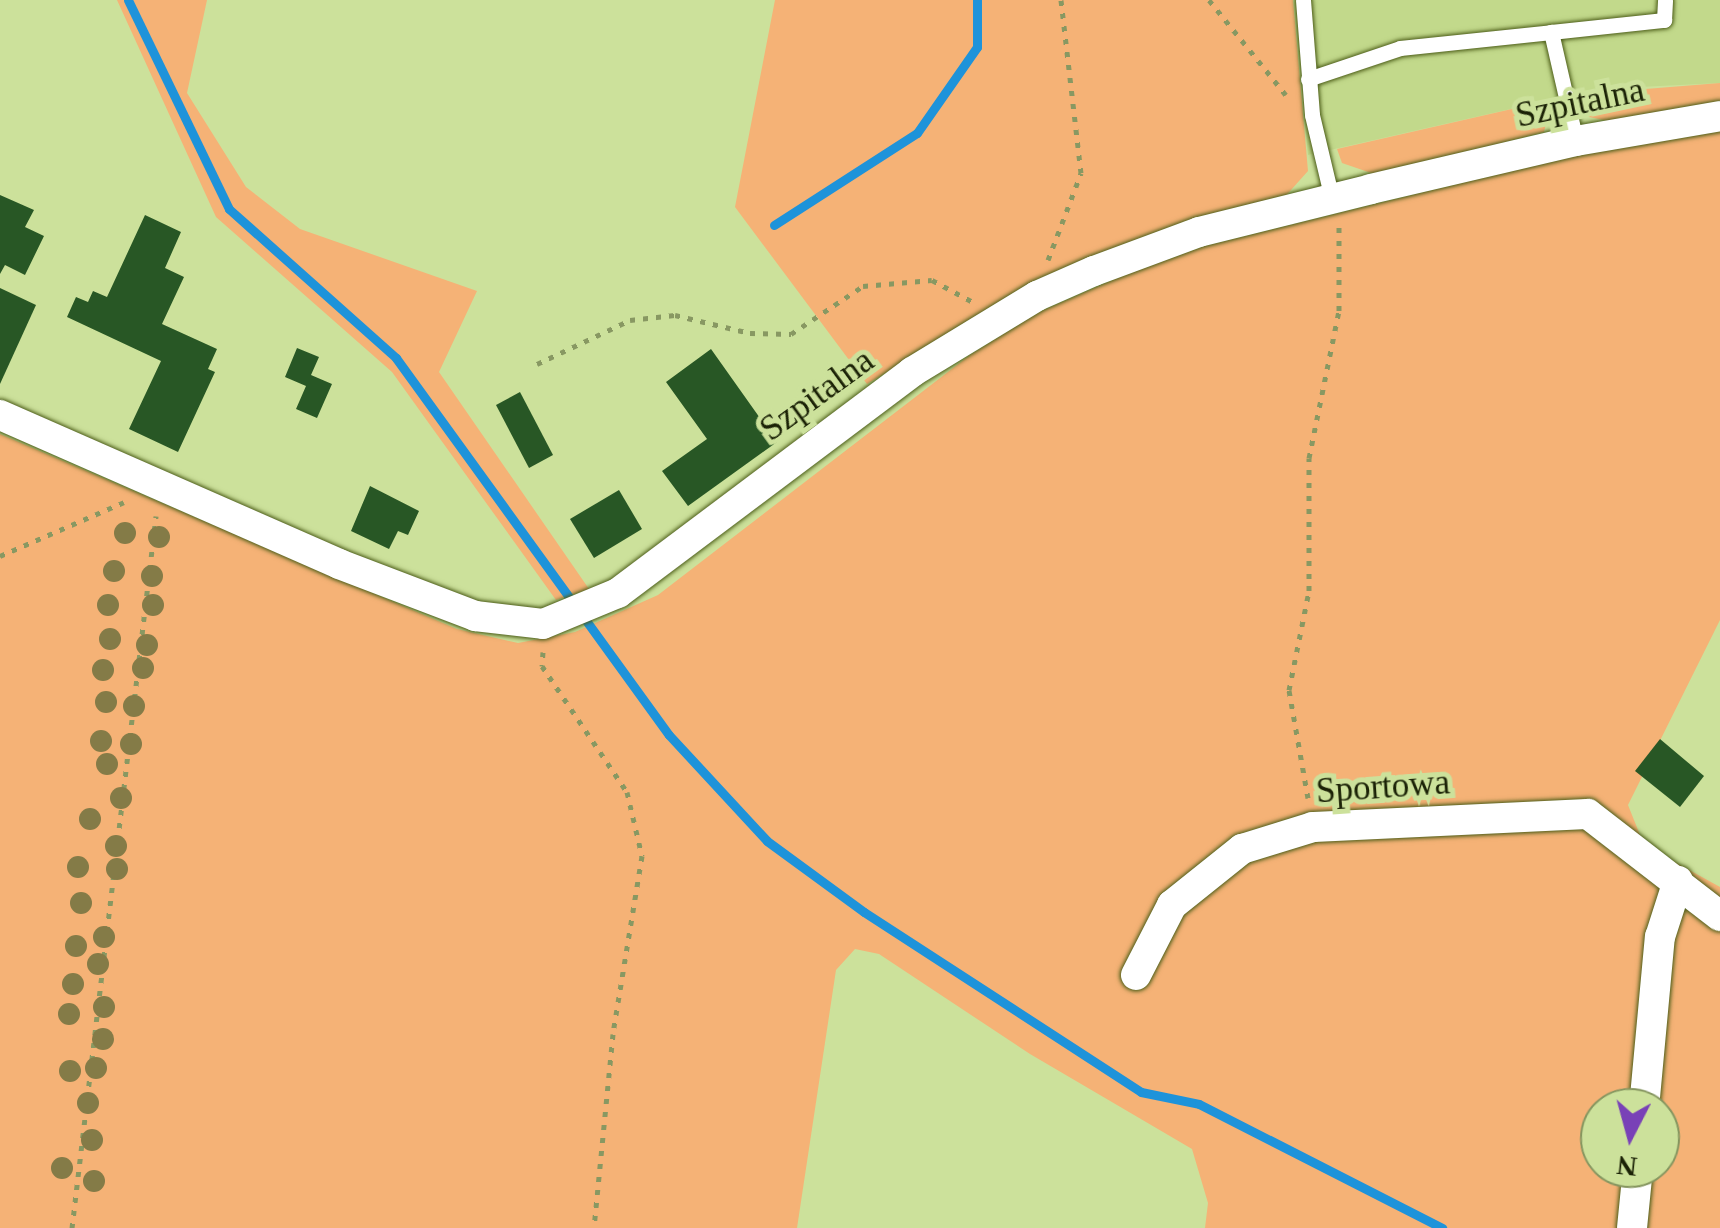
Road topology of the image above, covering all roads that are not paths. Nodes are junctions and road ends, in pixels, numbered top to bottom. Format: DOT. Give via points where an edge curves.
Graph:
graph roads {
  1 [pos="1302,0"];
  2 [pos="1665,0"];
  3 [pos="1551,32"];
  4 [pos="1308,79"];
  5 [pos="1720,116"];
  6 [pos="1576,141"];
  7 [pos="1332,199"];
  8 [pos="0,415"];
  9 [pos="1678,881"];
  10 [pos="1720,916"];
  11 [pos="1136,976"];
  12 [pos="1646,1088"];
  13 [pos="1636,1188"];
  14 [pos="1632,1228"];
  1 -- 4 [label="lane"];
  2 -- 3 [label="lane" via="1664,20"];
  3 -- 4 [label="lane" via="1400,48"];
  3 -- 6 [label="lane"];
  4 -- 7 [label="lane"];
  5 -- 6 [label="street, Szpitalna"];
  6 -- 7 [label="street, Szpitalna"];
  7 -- 8 [label="street, Szpitalna" via="1160,244 1037,296 912,372 618,592 543,624 475,616"];
  9 -- 10 [label="street, Sportowa"];
  9 -- 11 [label="street, Sportowa" via="1588,814 1313,827 1242,850 1172,905"];
  9 -- 12 [label="street" via="1660,936"];
  13 -- 14 [label="street"];
}
